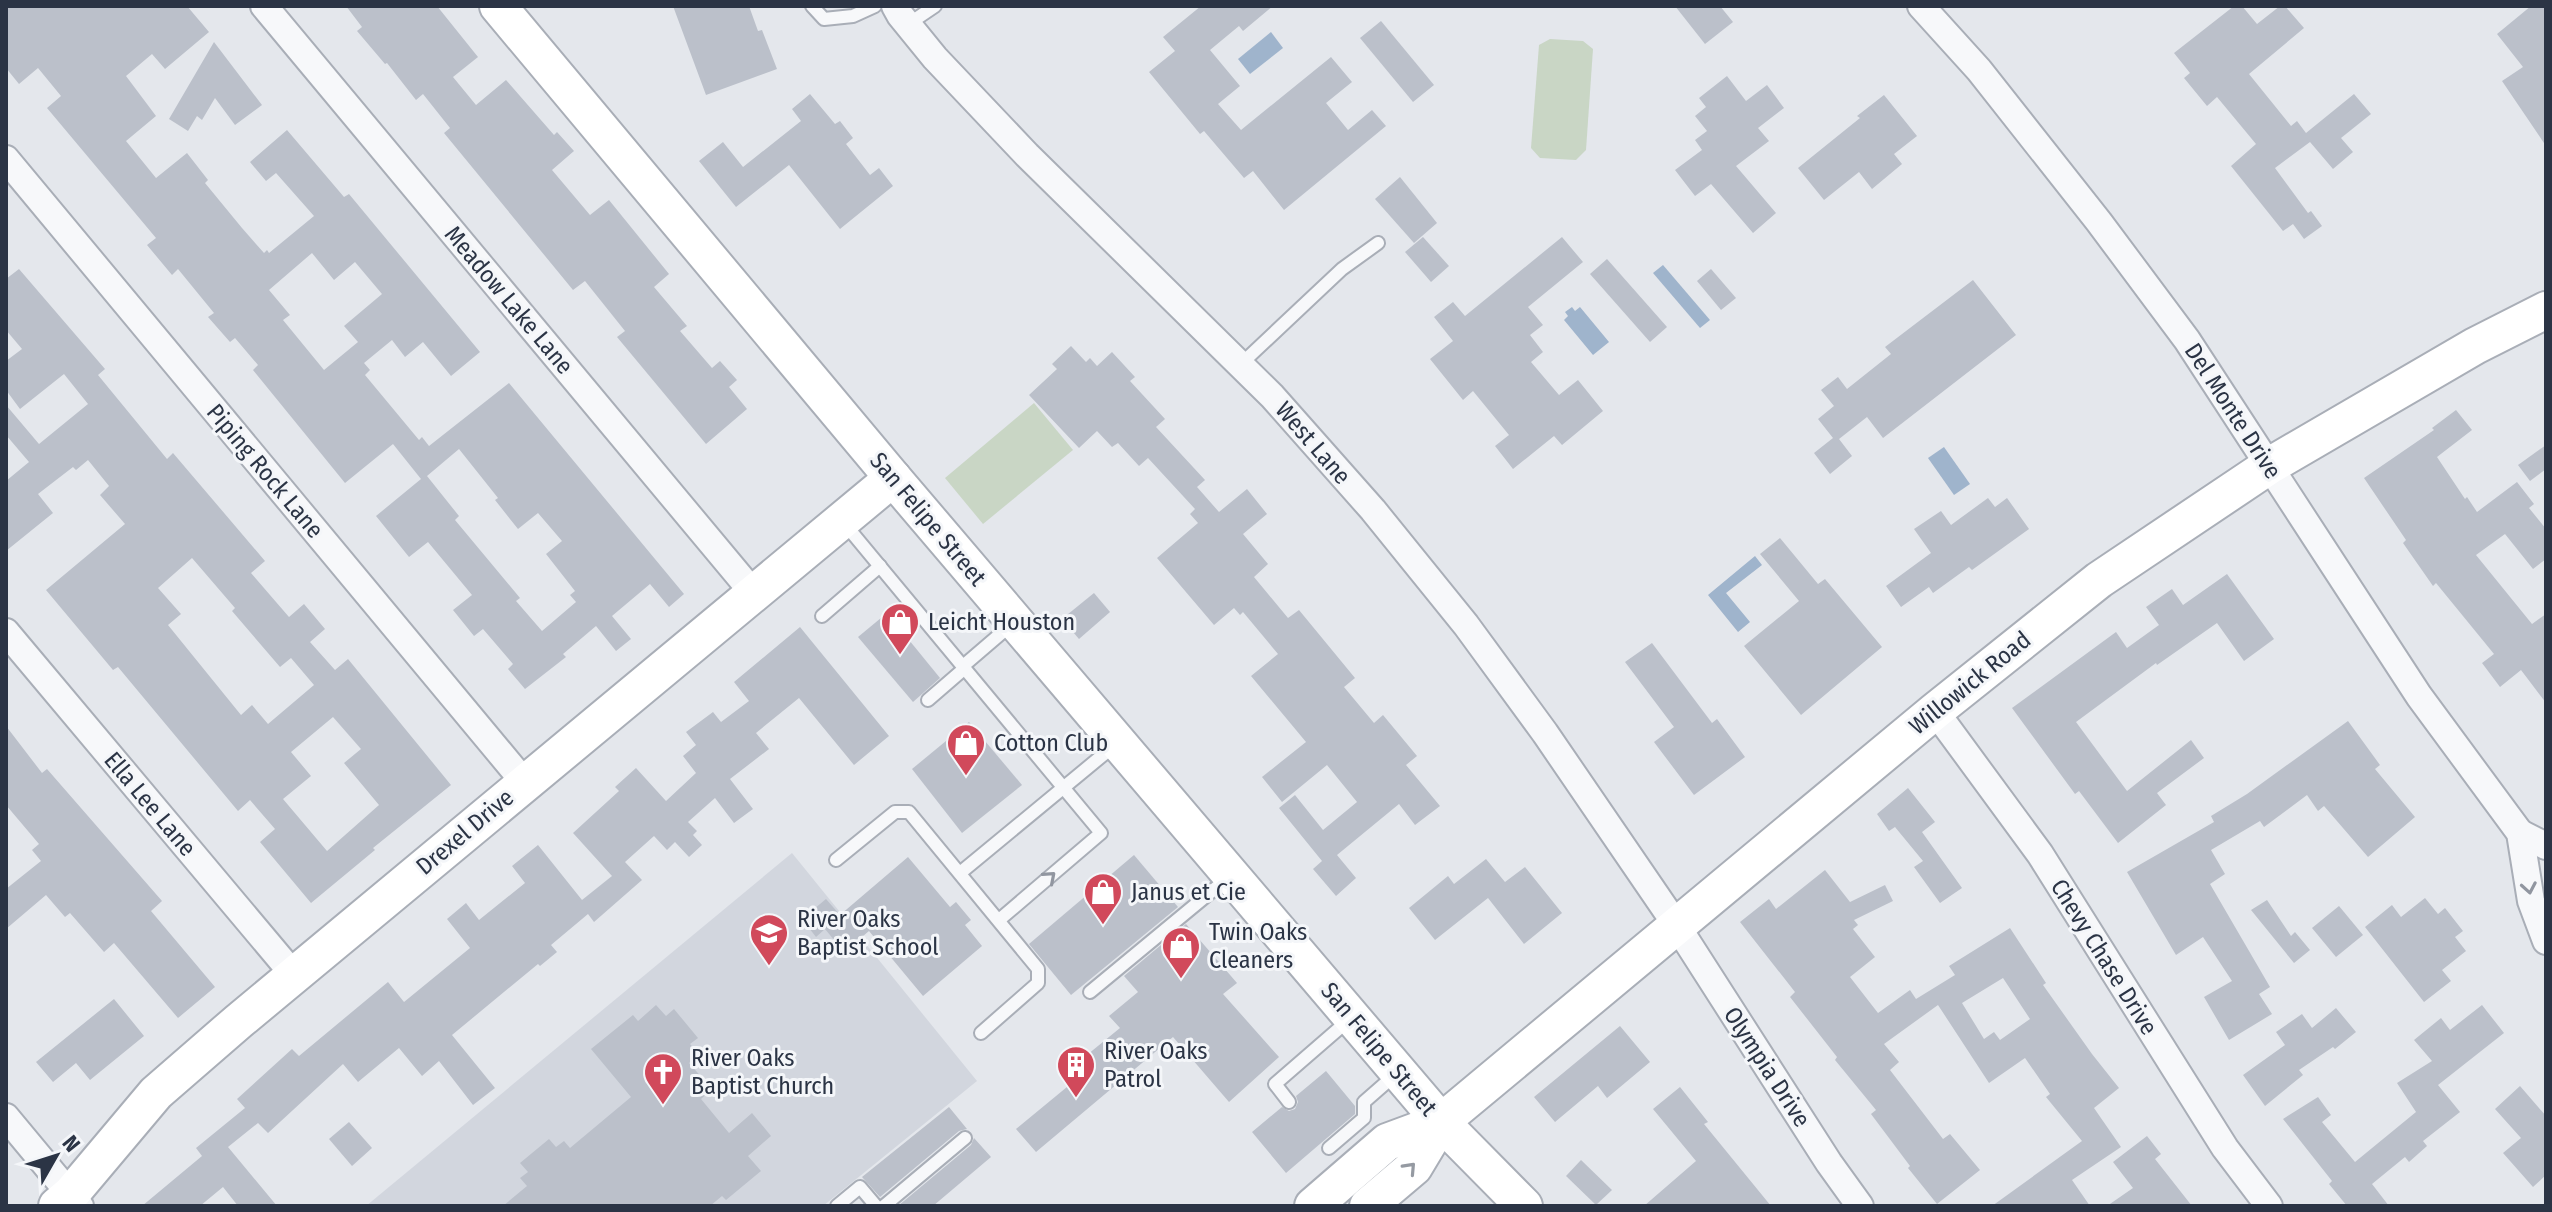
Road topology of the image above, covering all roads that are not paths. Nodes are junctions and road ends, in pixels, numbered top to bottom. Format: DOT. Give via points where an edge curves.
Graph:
graph roads {
  1 [pos="264,6"];
  2 [pos="498,6"];
  3 [pos="812,6"];
  4 [pos="875,6"];
  5 [pos="935,6"];
  6 [pos="1921,6"];
  7 [pos="901,15"];
  8 [pos="6,159"];
  9 [pos="1378,243"];
  10 [pos="2546,310"];
  11 [pos="1240,365"];
  12 [pos="2269,466"];
  13 [pos="893,478"];
  14 [pos="842,521"];
  15 [pos="880,566"];
  16 [pos="755,595"];
  17 [pos="822,616"];
  18 [pos="1015,621"];
  19 [pos="6,632"];
  20 [pos="964,667"];
  21 [pos="928,700"];
  22 [pos="1935,711"];
  23 [pos="1118,742"];
  24 [pos="525,783"];
  25 [pos="1064,787"];
  26 [pos="2520,833"];
  27 [pos="2546,846"];
  28 [pos="836,860"];
  29 [pos="960,873"];
  30 [pos="1231,875"];
  31 [pos="999,920"];
  32 [pos="1677,926"];
  33 [pos="2546,941"];
  34 [pos="294,975"];
  35 [pos="1090,992"];
  36 [pos="1352,1017"];
  37 [pos="981,1033"];
  38 [pos="1399,1072"];
  39 [pos="1289,1102"];
  40 [pos="6,1117"];
  41 [pos="1441,1122"];
  42 [pos="965,1138"];
  43 [pos="1337,1157"];
  44 [pos="69,1202"];
  45 [pos="837,1206"];
  46 [pos="876,1206"];
  47 [pos="884,1206"];
  48 [pos="1313,1206"];
  49 [pos="1368,1206"];
  50 [pos="1524,1206"];
  51 [pos="1860,1206"];
  52 [pos="2269,1206"];
  1 -- 16 [label="street, Meadow Lake Lane"];
  2 -- 13 [label="street, San Felipe Street"];
  3 -- 4 [label="lane" via="824,19 853,16"];
  5 -- 7 [label="lane"];
  6 -- 12 [label="street, Del Monte Drive" via="1979,70 2099,222 2187,340"];
  7 -- 11 [label="street, West Lane" via="1027,155"];
  8 -- 24 [label="street, Piping Rock Lane"];
  9 -- 11 [label="lane" via="1342,269"];
  10 -- 12 [label="street, Willowick Road"];
  11 -- 32 [label="street, West Lane" via="1373,510 1466,625"];
  12 -- 22 [label="street, Willowick Road" via="2099,580"];
  12 -- 26 [label="street, Del Monte Drive" via="2419,696"];
  13 -- 14 [label="street, Drexel Drive"];
  13 -- 18 [label="street, San Felipe Street"];
  14 -- 15 [label="lane"];
  14 -- 16 [label="street, Drexel Drive"];
  15 -- 17 [label="lane"];
  15 -- 20 [label="lane"];
  16 -- 24 [label="street, Drexel Drive"];
  18 -- 20 [label="lane"];
  18 -- 23 [label="street, San Felipe Street"];
  19 -- 34 [label="street, Ella Lee Lane"];
  20 -- 21 [label="lane"];
  20 -- 25 [label="lane"];
  22 -- 32 [label="street, Willowick Road"];
  22 -- 52 [label="street, Chevy Chase Drive" via="2040,854 2225,1148"];
  23 -- 25 [label="lane"];
  23 -- 30 [label="street, San Felipe Street"];
  24 -- 34 [label="street, Drexel Drive"];
  25 -- 29 [label="lane"];
  31 -- 25 [label="lane, one-way" via="1101,833"];
  26 -- 27 [label="street, Del Monte Drive"];
  26 -- 33 [label="street, Del Monte Drive, one-way" via="2531,901"];
  28 -- 29 [label="lane" via="895,812 909,812"];
  29 -- 31 [label="lane"];
  30 -- 35 [label="lane"];
  30 -- 36 [label="street, San Felipe Street"];
  31 -- 37 [label="lane" via="1038,969 1038,983"];
  32 -- 41 [label="street, Willowick Road"];
  32 -- 51 [label="street, Olympia Drive"];
  34 -- 44 [label="street, Drexel Drive" via="156,1093"];
  36 -- 38 [label="street, San Felipe Street"];
  36 -- 39 [label="lane" via="1275,1084"];
  38 -- 41 [label="street, San Felipe Street"];
  38 -- 43 [label="lane" via="1364,1102 1364,1118"];
  40 -- 44 [label="street"];
  41 -- 43 [label="street, Willowick Road"];
  49 -- 41 [label="street, Willowick Road, one-way" via="1414,1167"];
  41 -- 50 [label="street, San Felipe Street"];
  42 -- 47 [label="lane"];
  43 -- 48 [label="street, Willowick Road"];
  45 -- 46 [label="lane" via="860,1187"];
}
